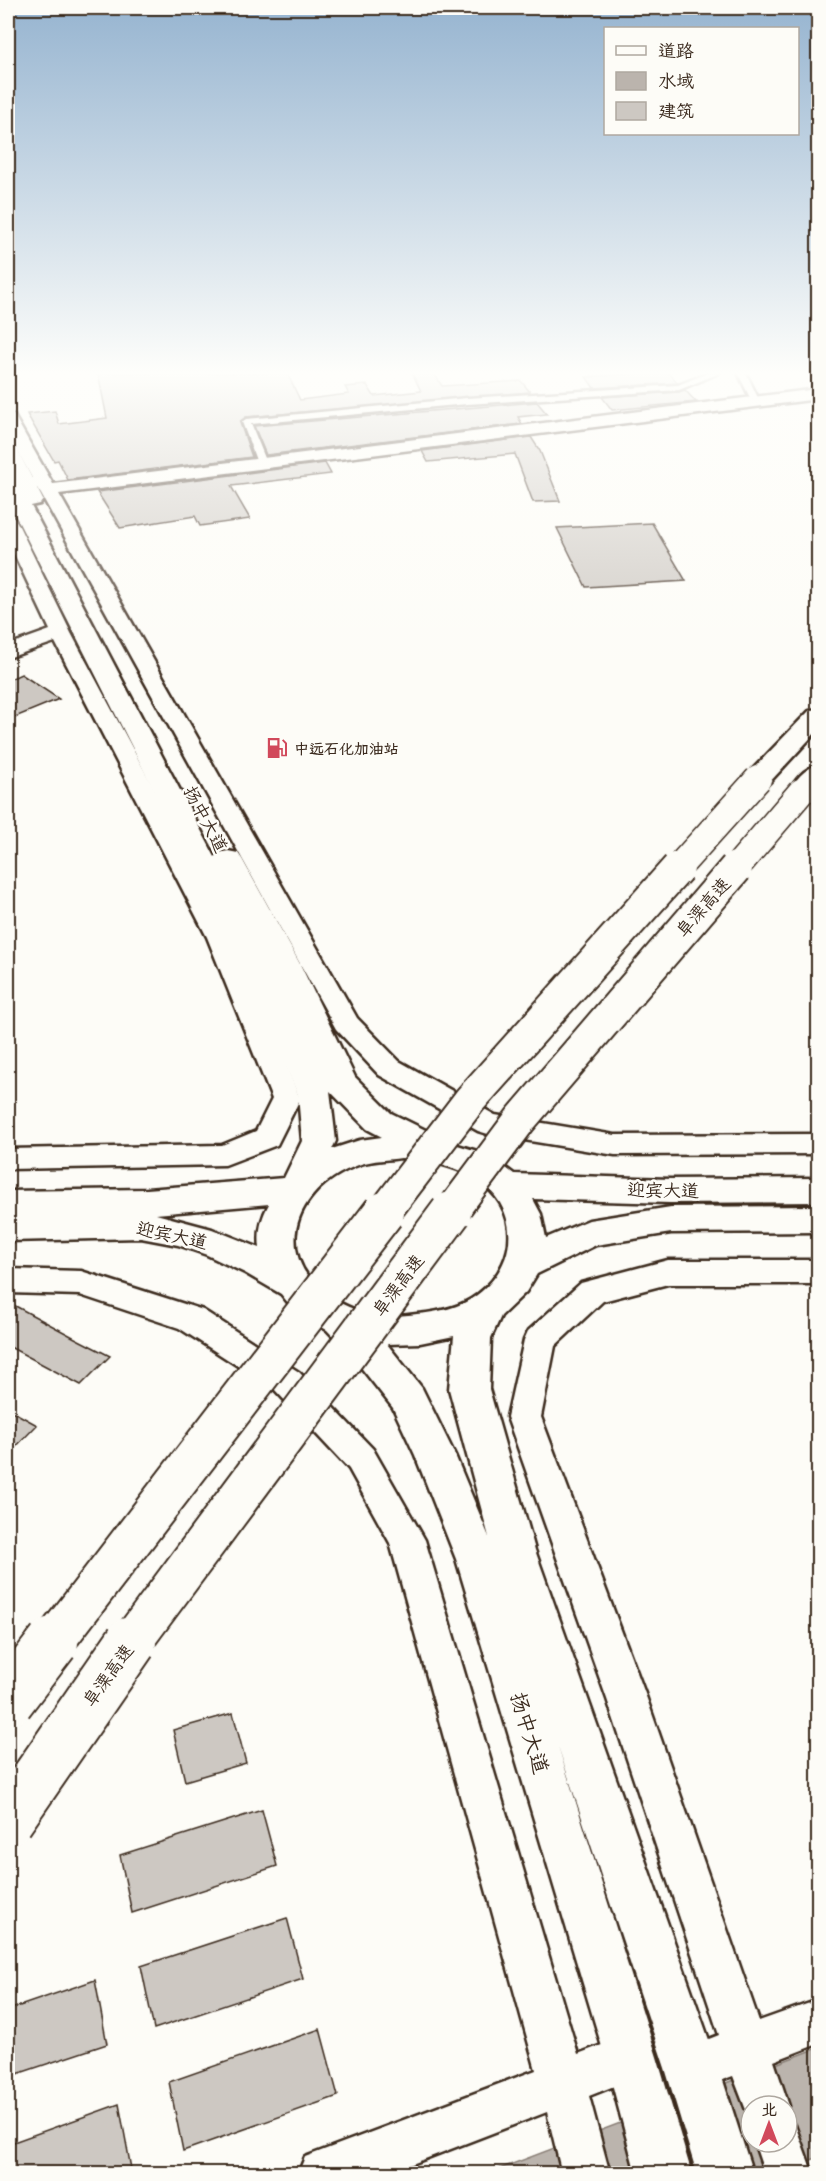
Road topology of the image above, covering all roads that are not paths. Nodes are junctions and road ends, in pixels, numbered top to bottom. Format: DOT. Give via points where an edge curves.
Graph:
graph roads {
  1 [pos="136,475"];
  2 [pos="26,485"];
  3 [pos="8,522"];
  4 [pos="61,633"];
  5 [pos="8,652"];
  6 [pos="819,716"];
  7 [pos="810,783"];
  8 [pos="819,1144"];
  9 [pos="441,1151"];
  10 [pos="8,1159"];
  11 [pos="507,1186"];
  12 [pos="296,1189"];
  13 [pos="819,1190"];
  14 [pos="8,1204"];
  15 [pos="819,1220"];
  16 [pos="8,1228"];
  17 [pos="524,1264"];
  18 [pos="819,1272"];
  19 [pos="8,1281"];
  20 [pos="291,1283"];
  21 [pos="488,1307"];
  22 [pos="341,1320"];
  23 [pos="8,1701"];
  24 [pos="8,1820"];
  25 [pos="819,2022"];
  26 [pos="747,2049"];
  27 [pos="631,2057"];
  28 [pos="694,2078"];
  29 [pos="563,2083"];
  30 [pos="762,2094"];
  31 [pos="782,2154"];
  32 [pos="322,2174"];
  33 [pos="586,2174"];
  34 [pos="664,2174"];
  35 [pos="725,2174"];
  36 [pos="789,2174"];
  1 -- 2 [label="street"];
  2 -- 8 [label="street" via="346,1023 389,1068 488,1124 499,1126 615,1145"];
  2 -- 9 [label="main road, 扬中大道" via="285,964 341,1083 379,1120"];
  2 -- 12 [label="main road, 扬中大道" via="258,967 315,1095 319,1141"];
  3 -- 4 [label="street"];
  4 -- 5 [label="street"];
  4 -- 10 [label="street" via="220,937 286,1099 267,1138 225,1155"];
  6 -- 23 [label="main road, bridge" via="470,1100"];
  7 -- 24 [label="main road, 阜溧高速, bridge" via="520,1120 104,1679"];
  9 -- 11 [label="main road" via="478,1164"];
  9 -- 12 [label="main road" via="400,1146 360,1152 324,1166"];
  11 -- 13 [label="main road, 迎宾大道"];
  11 -- 17 [label="main road" via="525,1214 529,1238"];
  12 -- 14 [label="main road, 迎宾大道" via="147,1202"];
  12 -- 20 [label="main road, 扬中大道" via="282,1211 275,1235 279,1259"];
  15 -- 17 [label="main road, 迎宾大道" via="671,1220 589,1233"];
  16 -- 20 [label="main road, 迎宾大道" via="143,1225 198,1237 262,1264"];
  17 -- 21 [label="main road" via="510,1287"];
  18 -- 26 [label="street" via="668,1272 592,1292 540,1340 524,1418 627,1699"];
  19 -- 29 [label="street" via="81,1283 191,1320 287,1381 362,1459 407,1540"];
  20 -- 22 [label="main road" via="312,1304"];
  21 -- 22 [label="main road" via="455,1323 417,1330 378,1329"];
  21 -- 28 [label="main road" via="472,1338 469,1389 514,1550"];
  22 -- 27 [label="main road, 扬中大道" via="408,1399 477,1559"];
  25 -- 26 [label="street"];
  26 -- 28 [label="street"];
  26 -- 30 [label="street"];
  27 -- 29 [label="street"];
  27 -- 34 [label="main road, 扬中大道"];
  28 -- 35 [label="main road"];
  29 -- 32 [label="street"];
  29 -- 33 [label="street"];
  31 -- 36 [label="street"];
}
